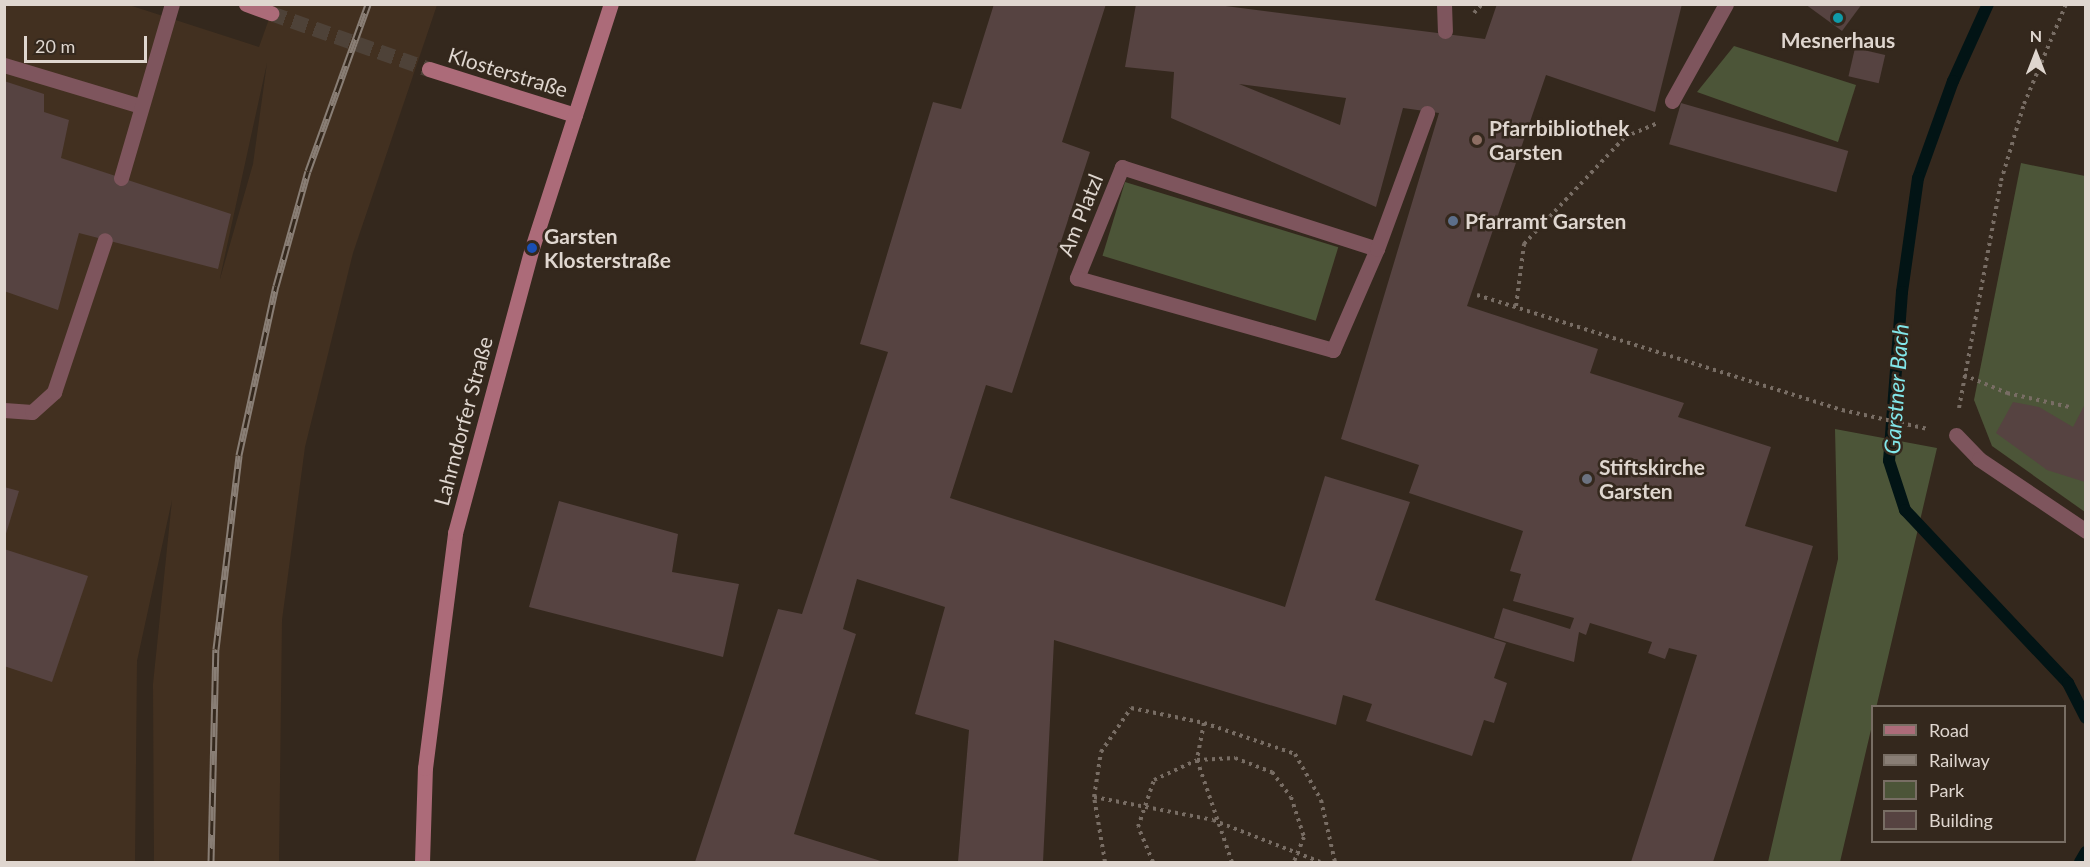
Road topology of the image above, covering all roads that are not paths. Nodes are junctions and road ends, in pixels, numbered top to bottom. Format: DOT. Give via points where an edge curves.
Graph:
graph roads {
  1 [pos="172,4"];
  2 [pos="246,4"];
  3 [pos="611,4"];
  4 [pos="1444,4"];
  5 [pos="1726,4"];
  6 [pos="271,13"];
  7 [pos="1445,31"];
  8 [pos="4,65"];
  9 [pos="429,69"];
  10 [pos="1672,101"];
  11 [pos="141,106"];
  12 [pos="1427,113"];
  13 [pos="575,115"];
  14 [pos="122,178"];
  15 [pos="105,240"];
  16 [pos="1377,249"];
  17 [pos="4,410"];
  18 [pos="1956,435"];
  19 [pos="2085,531"];
  20 [pos="422,862"];
  1 -- 11 [label="street"];
  2 -- 6 [label="street"];
  3 -- 13 [label="street, Lahrndorfer Straße"];
  4 -- 7 [label="street"];
  5 -- 10 [label="street"];
  8 -- 11 [label="street"];
  9 -- 13 [label="street, Klosterstraße"];
  11 -- 14 [label="street"];
  12 -- 16 [label="street, Am Platzl"];
  13 -- 20 [label="street, Lahrndorfer Straße" via="482,421 455,533 424,768"];
  15 -- 17 [label="street" via="54,392 32,412"];
  16 -- 16 [label="street, Am Platzl" via="1122,167 1077,278 1333,350"];
  18 -- 19 [label="street" via="1979,459"];
}
